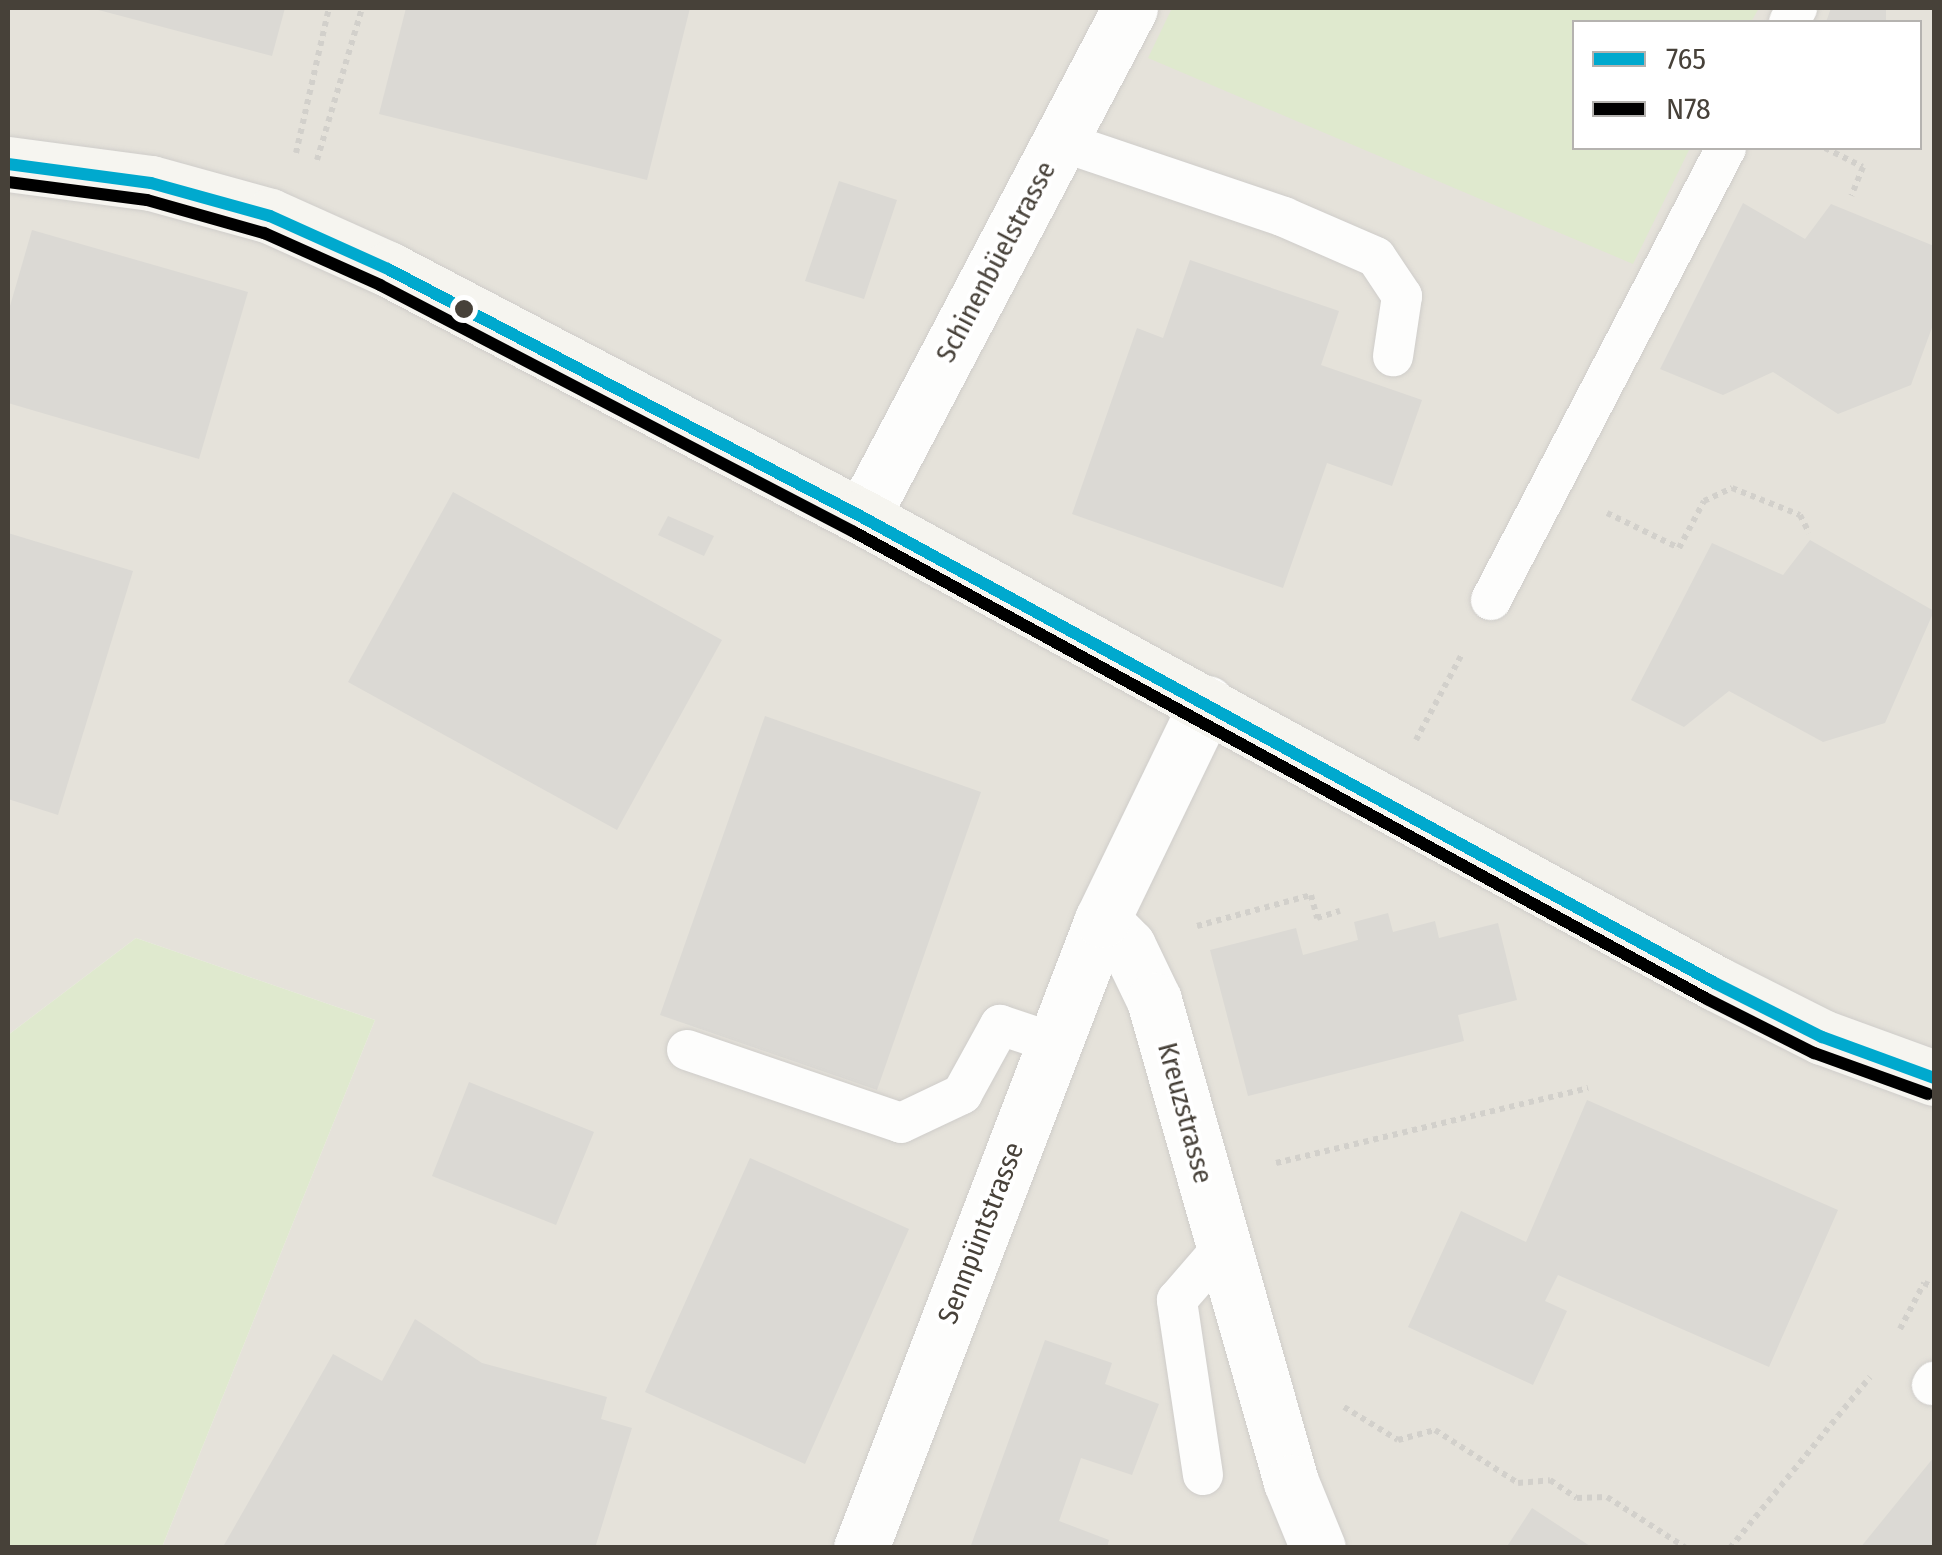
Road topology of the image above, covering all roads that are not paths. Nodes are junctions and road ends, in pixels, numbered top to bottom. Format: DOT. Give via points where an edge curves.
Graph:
graph roads {
  1 [pos="1130,8"];
  2 [pos="1060,142"];
  3 [pos="1725,150"];
  4 [pos="8,164"];
  5 [pos="1393,356"];
  6 [pos="862,517"];
  7 [pos="1491,600"];
  8 [pos="1208,704"];
  9 [pos="1115,933"];
  10 [pos="1054,1043"];
  11 [pos="687,1050"];
  12 [pos="1934,1078"];
  13 [pos="1222,1248"];
  14 [pos="1202,1475"];
  15 [pos="861,1548"];
  16 [pos="1318,1548"];
  1 -- 2 [label="street, Schinenbüelstrasse"];
  2 -- 5 [label="lane" via="1284,217 1376,257 1402,296"];
  2 -- 6 [label="street, Schinenbüelstrasse"];
  3 -- 7 [label="lane"];
  4 -- 6 [label="main road" via="150,183 270,216 388,269"];
  6 -- 8 [label="main road"];
  8 -- 9 [label="street"];
  8 -- 12 [label="main road" via="1715,983 1822,1037"];
  9 -- 10 [label="street, Sennpüntstrasse"];
  9 -- 13 [label="street, Kreuzstrasse" via="1154,1000"];
  10 -- 11 [label="lane" via="1000,1025 962,1094 901,1123"];
  10 -- 15 [label="street, Sennpüntstrasse"];
  13 -- 14 [label="lane" via="1177,1300"];
  13 -- 16 [label="street, Kreuzstrasse" via="1291,1482"];
}
